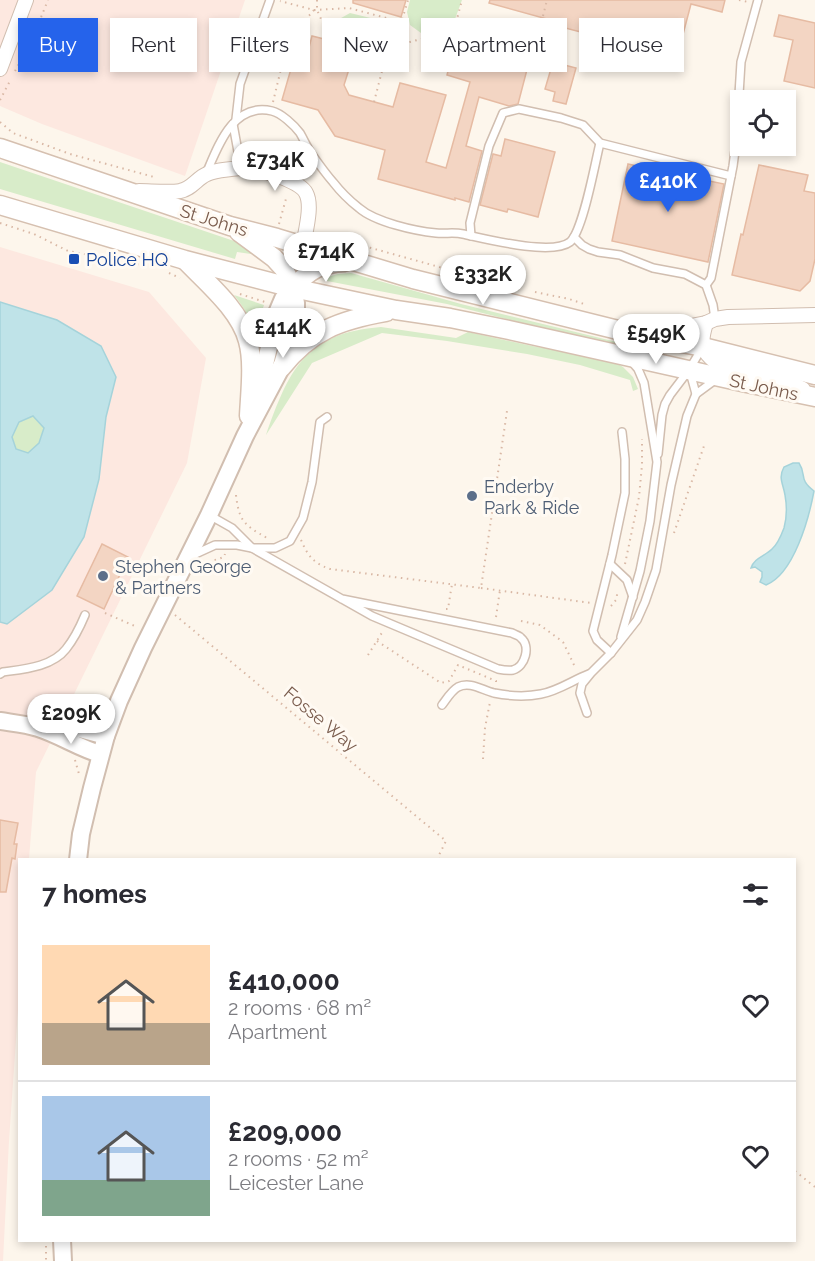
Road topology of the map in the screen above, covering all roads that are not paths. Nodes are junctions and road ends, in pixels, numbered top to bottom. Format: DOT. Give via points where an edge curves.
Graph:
graph roads {
  1 [pos="26,0"];
  2 [pos="270,0"];
  3 [pos="758,0"];
  4 [pos="0,69"];
  5 [pos="740,90"];
  6 [pos="235,122"];
  7 [pos="600,143"];
  8 [pos="0,148"];
  9 [pos="736,156"];
  10 [pos="249,168"];
  11 [pos="206,174"];
  12 [pos="731,176"];
  13 [pos="126,191"];
  14 [pos="0,205"];
  15 [pos="230,226"];
  16 [pos="471,236"];
  17 [pos="574,237"];
  18 [pos="303,247"];
  19 [pos="185,260"];
  20 [pos="351,261"];
  21 [pos="706,285"];
  22 [pos="293,288"];
  23 [pos="396,310"];
  24 [pos="815,315"];
  25 [pos="710,321"];
  26 [pos="642,335"];
  27 [pos="703,347"];
  28 [pos="626,357"];
  29 [pos="281,368"];
  30 [pos="689,370"];
  31 [pos="815,375"];
  32 [pos="718,377"];
  33 [pos="696,394"];
  34 [pos="815,396"];
  35 [pos="249,416"];
  36 [pos="327,417"];
  37 [pos="622,432"];
  38 [pos="245,435"];
  39 [pos="657,462"];
  40 [pos="209,515"];
  41 [pos="252,548"];
  42 [pos="189,557"];
  43 [pos="610,564"];
  44 [pos="633,597"];
  45 [pos="342,599"];
  46 [pos="85,615"];
  47 [pos="620,642"];
  48 [pos="611,653"];
  49 [pos="591,673"];
  50 [pos="0,675"];
  51 [pos="442,705"];
  52 [pos="587,712"];
  53 [pos="0,721"];
  54 [pos="39,728"];
  55 [pos="106,736"];
  56 [pos="100,754"];
  57 [pos="78,858"];
  58 [pos="62,1242"];
  59 [pos="63,1261"];
  1 -- 4 [label="street"];
  2 -- 6 [label="lane" via="240,84"];
  3 -- 5 [label="lane" via="741,62"];
  6 -- 10 [label="lane" via="239,157"];
  6 -- 11 [label="lane" via="220,142"];
  6 -- 16 [label="lane" via="249,112 273,111 299,132 334,184 360,210 410,229"];
  7 -- 12 [label="lane"];
  7 -- 16 [label="lane" via="584,125 519,109 502,113 489,146 470,223"];
  7 -- 17 [label="lane"];
  8 -- 13 [label="main road, St Johns"];
  9 -- 12 [label="lane"];
  10 -- 11 [label="street"];
  10 -- 18 [label="street" via="291,180 306,193 309,210"];
  11 -- 13 [label="street" via="181,191"];
  12 -- 21 [label="lane" via="711,278"];
  13 -- 15 [label="main road, St Johns"];
  14 -- 19 [label="main road, St Johns"];
  15 -- 18 [label="main road, St Johns"];
  15 -- 22 [label="main road" via="274,258"];
  16 -- 17 [label="lane" via="540,248 558,248"];
  17 -- 21 [label="lane" via="589,249 685,273"];
  18 -- 20 [label="main road, St Johns"];
  18 -- 22 [label="main road"];
  19 -- 22 [label="main road, St Johns"];
  19 -- 35 [label="main road" via="228,305 245,331 251,359"];
  20 -- 22 [label="main road" via="315,268"];
  20 -- 26 [label="main road, St Johns" via="472,295"];
  21 -- 25 [label="lane" via="713,305"];
  22 -- 23 [label="main road, St Johns"];
  22 -- 29 [label="street" via="296,318"];
  22 -- 35 [label="street" via="277,313"];
  23 -- 28 [label="main road, St Johns"];
  23 -- 29 [label="main road" via="327,328 293,353"];
  24 -- 25 [label="street"];
  25 -- 26 [label="street"];
  25 -- 27 [label="street" via="702,335"];
  26 -- 27 [label="main road, St Johns"];
  26 -- 30 [label="main road" via="671,352"];
  27 -- 30 [label="lane"];
  27 -- 31 [label="main road, St Johns"];
  27 -- 34 [label="street" via="720,365 791,383"];
  28 -- 30 [label="main road, St Johns"];
  28 -- 39 [label="lane" via="638,369 644,383"];
  29 -- 38 [label="street"];
  30 -- 32 [label="main road, St Johns"];
  30 -- 33 [label="lane"];
  30 -- 39 [label="lane" via="665,404"];
  32 -- 33 [label="lane"];
  32 -- 34 [label="main road, St Johns"];
  33 -- 47 [label="lane" via="670,485 656,570 637,620"];
  35 -- 38 [label="street"];
  36 -- 41 [label="lane" via="320,422 303,518 290,541 275,548"];
  37 -- 43 [label="lane" via="625,493"];
  38 -- 40 [label="street"];
  39 -- 44 [label="lane" via="650,521"];
  40 -- 41 [label="lane" via="232,528"];
  40 -- 42 [label="street"];
  41 -- 42 [label="lane" via="215,545"];
  41 -- 45 [label="lane"];
  42 -- 55 [label="street" via="128,678"];
  43 -- 44 [label="lane" via="627,580"];
  43 -- 48 [label="lane" via="592,631"];
  44 -- 47 [label="lane"];
  45 -- 45 [label="lane" via="512,633 526,645 524,660 514,670 489,666 372,616"];
  46 -- 50 [label="lane" via="65,651 57,657"];
  47 -- 48 [label="lane"];
  48 -- 49 [label="lane"];
  49 -- 51 [label="lane" via="542,694 493,693 466,685 456,688"];
  49 -- 52 [label="lane" via="580,693"];
  53 -- 54 [label="street"];
  54 -- 55 [label="street" via="80,729"];
  54 -- 56 [label="street"];
  55 -- 56 [label="street"];
  56 -- 57 [label="street"];
  58 -- 59 [label="street"];
}
